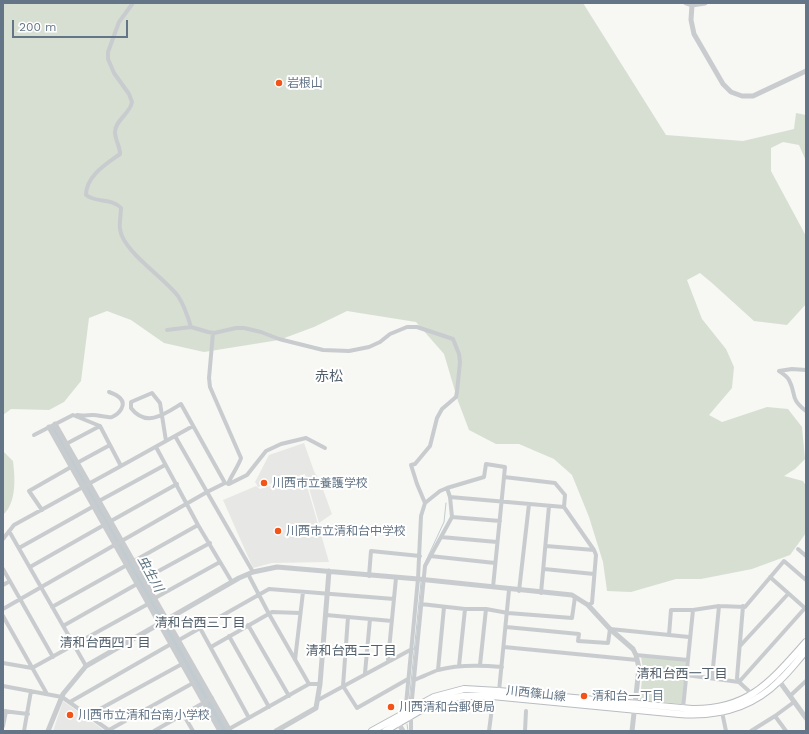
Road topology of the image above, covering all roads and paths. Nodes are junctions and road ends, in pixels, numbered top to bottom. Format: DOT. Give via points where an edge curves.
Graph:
graph roads {
  1 [pos="133,3"];
  2 [pos="686,3"];
  3 [pos="705,3"];
  4 [pos="692,5"];
  5 [pos="806,71"];
  6 [pos="192,327"];
  7 [pos="167,330"];
  8 [pos="214,332"];
  9 [pos="805,371"];
  10 [pos="109,392"];
  11 [pos="806,411"];
  12 [pos="73,415"];
  13 [pos="162,415"];
  14 [pos="55,424"];
  15 [pos="100,426"];
  16 [pos="193,426"];
  17 [pos="49,427"];
  18 [pos="34,435"];
  19 [pos="175,436"];
  20 [pos="166,441"];
  21 [pos="66,444"];
  22 [pos="110,445"];
  23 [pos="156,447"];
  24 [pos="325,448"];
  25 [pos="77,463"];
  26 [pos="165,465"];
  27 [pos="71,466"];
  28 [pos="121,466"];
  29 [pos="504,477"];
  30 [pos="89,484"];
  31 [pos="177,484"];
  32 [pos="83,487"];
  33 [pos="447,488"];
  34 [pos="208,492"];
  35 [pos="450,497"];
  36 [pos="99,501"];
  37 [pos="502,501"];
  38 [pos="425,503"];
  39 [pos="188,504"];
  40 [pos="529,504"];
  41 [pos="94,506"];
  42 [pos="550,506"];
  43 [pos="564,507"];
  44 [pos="42,510"];
  45 [pos="452,517"];
  46 [pos="111,521"];
  47 [pos="500,521"];
  48 [pos="104,525"];
  49 [pos="198,525"];
  50 [pos="10,531"];
  51 [pos="441,537"];
  52 [pos="3,539"];
  53 [pos="122,541"];
  54 [pos="497,542"];
  55 [pos="210,543"];
  56 [pos="115,545"];
  57 [pos="546,546"];
  58 [pos="19,548"];
  59 [pos="798,549"];
  60 [pos="594,550"];
  61 [pos="420,556"];
  62 [pos="430,556"];
  63 [pos="806,556"];
  64 [pos="134,561"];
  65 [pos="220,562"];
  66 [pos="495,563"];
  67 [pos="127,565"];
  68 [pos="30,567"];
  69 [pos="3,569"];
  70 [pos="544,569"];
  71 [pos="329,572"];
  72 [pos="251,573"];
  73 [pos="594,574"];
  74 [pos="369,576"];
  75 [pos="770,577"];
  76 [pos="396,578"];
  77 [pos="144,579"];
  78 [pos="421,580"];
  79 [pos="806,580"];
  80 [pos="10,581"];
  81 [pos="232,582"];
  82 [pos="3,584"];
  83 [pos="137,584"];
  84 [pos="41,587"];
  85 [pos="493,587"];
  86 [pos="509,590"];
  87 [pos="519,590"];
  88 [pos="302,592"];
  89 [pos="542,593"];
  90 [pos="328,594"];
  91 [pos="788,594"];
  92 [pos="259,595"];
  93 [pos="575,597"];
  94 [pos="155,598"];
  95 [pos="20,599"];
  96 [pos="394,600"];
  97 [pos="148,604"];
  98 [pos="421,604"];
  99 [pos="588,605"];
  100 [pos="719,606"];
  101 [pos="743,606"];
  102 [pos="52,607"];
  103 [pos="444,607"];
  104 [pos="3,609"];
  105 [pos="465,609"];
  106 [pos="486,609"];
  107 [pos="806,609"];
  108 [pos="693,610"];
  109 [pos="300,613"];
  110 [pos="508,613"];
  111 [pos="269,614"];
  112 [pos="326,615"];
  113 [pos="3,616"];
  114 [pos="348,616"];
  115 [pos="167,619"];
  116 [pos="370,619"];
  117 [pos="392,621"];
  118 [pos="159,623"];
  119 [pos="248,625"];
  120 [pos="64,626"];
  121 [pos="506,627"];
  122 [pos="200,628"];
  123 [pos="610,629"];
  124 [pos="669,635"];
  125 [pos="229,636"];
  126 [pos="690,637"];
  127 [pos="179,640"];
  128 [pos="806,642"];
  129 [pos="171,644"];
  130 [pos="74,646"];
  131 [pos="739,646"];
  132 [pos="211,647"];
  133 [pos="504,647"];
  134 [pos="412,649"];
  135 [pos="806,651"];
  136 [pos="53,657"];
  137 [pos="637,657"];
  138 [pos="295,660"];
  139 [pos="388,660"];
  140 [pos="688,660"];
  141 [pos="3,663"];
  142 [pos="182,664"];
  143 [pos="480,665"];
  144 [pos="86,666"];
  145 [pos="459,666"];
  146 [pos="502,667"];
  147 [pos="32,668"];
  148 [pos="438,670"];
  149 [pos="365,673"];
  150 [pos="686,675"];
  151 [pos="408,678"];
  152 [pos="712,678"];
  153 [pos="777,679"];
  154 [pos="414,680"];
  155 [pos="806,681"];
  156 [pos="738,682"];
  157 [pos="193,683"];
  158 [pos="309,684"];
  159 [pos="320,684"];
  160 [pos="3,686"];
  161 [pos="343,686"];
  162 [pos="31,691"];
  163 [pos="499,691"];
  164 [pos="47,694"];
  165 [pos="752,694"];
  166 [pos="289,696"];
  167 [pos="790,696"];
  168 [pos="62,697"];
  169 [pos="212,698"];
  170 [pos="318,700"];
  171 [pos="70,702"];
  172 [pos="204,702"];
  173 [pos="794,702"];
  174 [pos="269,707"];
  175 [pos="635,707"];
  176 [pos="492,708"];
  177 [pos="683,708"];
  178 [pos="4,711"];
  179 [pos="526,711"];
  180 [pos="722,712"];
  181 [pos="28,714"];
  182 [pos="183,714"];
  183 [pos="408,714"];
  184 [pos="89,715"];
  185 [pos="775,716"];
  186 [pos="249,718"];
  187 [pos="806,718"];
  188 [pos="397,721"];
  189 [pos="3,726"];
  190 [pos="756,729"];
  191 [pos="110,730"];
  192 [pos="230,730"];
  193 [pos="24,731"];
  194 [pos="48,731"];
  195 [pos="154,731"];
  196 [pos="193,731"];
  197 [pos="220,731"];
  198 [pos="276,731"];
  199 [pos="372,731"];
  200 [pos="385,731"];
  201 [pos="402,731"];
  202 [pos="411,731"];
  203 [pos="489,731"];
  204 [pos="525,731"];
  205 [pos="632,731"];
  206 [pos="726,731"];
  207 [pos="750,731"];
  208 [pos="786,731"];
  1 -- 6 [label="street" via="119,22 108,52 109,64 129,94 132,106 116,127 120,154 97,172 89,182 86,195 113,202 122,208 119,228 125,242 178,296"];
  2 -- 4 [label="street"];
  3 -- 4 [label="street"];
  4 -- 5 [label="street" via="691,20 694,34 723,84 731,92 753,96"];
  6 -- 7 [label="street"];
  6 -- 8 [label="street"];
  8 -- 24 [label="street" via="210,387 241,458 228,484 247,475 266,451 281,444 306,438"];
  8 -- 38 [label="street" via="244,328 323,350 349,351 369,347 407,327 417,327 453,338 460,362 458,392 437,418 430,446 412,465"];
  9 -- 11 [label="street" via="779,370 789,379 795,400"];
  10 -- 12 [label="street" via="119,396 122,401 121,411 117,414 110,417"];
  12 -- 14 [label="street"];
  12 -- 15 [label="street"];
  13 -- 13 [label="street" via="160,403 152,393 131,402 131,408 136,414 148,419"];
  13 -- 16 [label="street" via="181,404"];
  13 -- 20 [label="street"];
  14 -- 17 [label="street"];
  14 -- 21 [label="street"];
  15 -- 21 [label="street"];
  15 -- 22 [label="street"];
  16 -- 19 [label="street"];
  16 -- 34 [label="street" via="225,483"];
  17 -- 18 [label="street"];
  17 -- 27 [label="street"];
  19 -- 20 [label="street"];
  19 -- 34 [label="street"];
  20 -- 23 [label="street"];
  21 -- 25 [label="street"];
  22 -- 25 [label="street"];
  22 -- 28 [label="street"];
  23 -- 26 [label="street"];
  23 -- 28 [label="street"];
  25 -- 30 [label="street"];
  26 -- 31 [label="street"];
  26 -- 36 [label="street"];
  27 -- 32 [label="street"];
  27 -- 44 [label="street" via="29,491"];
  28 -- 30 [label="street"];
  29 -- 33 [label="street" via="505,467 486,464 484,477"];
  29 -- 37 [label="street"];
  29 -- 43 [label="street" via="555,483 565,495"];
  30 -- 32 [label="street"];
  30 -- 36 [label="street"];
  31 -- 39 [label="street"];
  31 -- 46 [label="street"];
  32 -- 41 [label="street"];
  32 -- 44 [label="street"];
  33 -- 35 [label="street"];
  33 -- 38 [label="street"];
  34 -- 39 [label="street"];
  34 -- 72 [label="street"];
  35 -- 37 [label="street"];
  35 -- 45 [label="street"];
  36 -- 46 [label="street"];
  37 -- 40 [label="street"];
  37 -- 47 [label="street"];
  38 -- 61 [label="street"];
  39 -- 49 [label="street"];
  39 -- 53 [label="street"];
  40 -- 42 [label="street"];
  40 -- 87 [label="street"];
  41 -- 48 [label="street"];
  41 -- 58 [label="street"];
  42 -- 43 [label="street"];
  42 -- 57 [label="street"];
  43 -- 60 [label="street"];
  44 -- 50 [label="street" via="14,525"];
  45 -- 47 [label="street"];
  45 -- 51 [label="street"];
  46 -- 53 [label="street"];
  47 -- 54 [label="street"];
  48 -- 56 [label="street"];
  48 -- 68 [label="street"];
  49 -- 55 [label="street"];
  49 -- 64 [label="street"];
  50 -- 52 [label="street"];
  50 -- 58 [label="street"];
  51 -- 54 [label="street"];
  51 -- 62 [label="street"];
  53 -- 56 [label="street"];
  53 -- 64 [label="street"];
  54 -- 66 [label="street"];
  55 -- 65 [label="street"];
  55 -- 77 [label="street"];
  56 -- 67 [label="street"];
  56 -- 84 [label="street"];
  57 -- 60 [label="street"];
  57 -- 70 [label="street"];
  58 -- 68 [label="street"];
  59 -- 63 [label="street"];
  60 -- 73 [label="street"];
  61 -- 74 [label="street" via="371,551"];
  61 -- 78 [label="street"];
  62 -- 66 [label="street"];
  62 -- 78 [label="street"];
  64 -- 77 [label="street"];
  65 -- 81 [label="street"];
  65 -- 94 [label="street"];
  66 -- 85 [label="street"];
  67 -- 83 [label="street"];
  67 -- 102 [label="street"];
  68 -- 84 [label="street"];
  69 -- 80 [label="street"];
  70 -- 73 [label="street"];
  70 -- 89 [label="street"];
  71 -- 72 [label="street" via="277,567"];
  71 -- 74 [label="street"];
  71 -- 90 [label="street"];
  72 -- 81 [label="street"];
  72 -- 92 [label="street"];
  73 -- 99 [label="street" via="592,603"];
  74 -- 76 [label="street"];
  75 -- 79 [label="street" via="784,561"];
  75 -- 91 [label="street"];
  75 -- 101 [label="street" via="745,607"];
  76 -- 78 [label="street"];
  76 -- 96 [label="street"];
  77 -- 94 [label="street"];
  78 -- 85 [label="street"];
  78 -- 98 [label="street"];
  78 -- 134 [label="street"];
  80 -- 82 [label="street"];
  80 -- 95 [label="street"];
  81 -- 115 [label="street"];
  83 -- 97 [label="street"];
  83 -- 120 [label="street"];
  84 -- 95 [label="street"];
  84 -- 102 [label="street"];
  85 -- 86 [label="street"];
  86 -- 87 [label="street"];
  86 -- 110 [label="street"];
  87 -- 89 [label="street"];
  88 -- 90 [label="street"];
  88 -- 92 [label="street" via="269,589"];
  88 -- 109 [label="street"];
  89 -- 93 [label="street"];
  90 -- 96 [label="street"];
  90 -- 112 [label="street"];
  91 -- 107 [label="street"];
  91 -- 131 [label="street"];
  92 -- 111 [label="street"];
  92 -- 122 [label="street"];
  93 -- 99 [label="street"];
  93 -- 110 [label="street" via="572,618"];
  94 -- 115 [label="street"];
  95 -- 104 [label="street"];
  95 -- 136 [label="street"];
  96 -- 117 [label="street"];
  97 -- 118 [label="street"];
  97 -- 130 [label="street"];
  98 -- 103 [label="street"];
  98 -- 154 [label="street"];
  99 -- 123 [label="street"];
  100 -- 101 [label="street"];
  100 -- 108 [label="street"];
  100 -- 152 [label="street"];
  101 -- 131 [label="street"];
  102 -- 120 [label="street"];
  103 -- 105 [label="street"];
  103 -- 148 [label="street"];
  105 -- 106 [label="street"];
  105 -- 145 [label="street"];
  106 -- 110 [label="street"];
  106 -- 143 [label="street"];
  107 -- 156 [label="street"];
  108 -- 124 [label="street" via="671,610"];
  108 -- 126 [label="street"];
  109 -- 111 [label="street"];
  109 -- 138 [label="street"];
  110 -- 121 [label="street"];
  111 -- 119 [label="street"];
  111 -- 138 [label="street"];
  112 -- 114 [label="street"];
  112 -- 159 [label="street"];
  113 -- 147 [label="street"];
  114 -- 116 [label="street"];
  114 -- 161 [label="street"];
  115 -- 118 [label="street"];
  115 -- 127 [label="street"];
  116 -- 117 [label="street"];
  116 -- 149 [label="street"];
  117 -- 139 [label="street"];
  118 -- 129 [label="street"];
  118 -- 144 [label="street"];
  119 -- 125 [label="street"];
  119 -- 166 [label="street"];
  120 -- 130 [label="street"];
  121 -- 123 [label="street" via="579,634 578,641 608,644"];
  121 -- 133 [label="street"];
  122 -- 127 [label="street"];
  122 -- 132 [label="street"];
  123 -- 124 [label="street"];
  123 -- 137 [label="street" via="633,649"];
  124 -- 126 [label="street"];
  125 -- 132 [label="street"];
  125 -- 174 [label="street"];
  126 -- 140 [label="street"];
  127 -- 169 [label="street"];
  128 -- 153 [label="main road, 川西篠山線"];
  129 -- 142 [label="street"];
  129 -- 171 [label="street"];
  130 -- 136 [label="street"];
  130 -- 144 [label="street"];
  131 -- 156 [label="street"];
  132 -- 186 [label="street"];
  133 -- 137 [label="street"];
  133 -- 146 [label="street"];
  134 -- 139 [label="street"];
  134 -- 151 [label="street"];
  135 -- 153 [label="main road, 川西篠山線"];
  136 -- 147 [label="street"];
  137 -- 140 [label="street"];
  137 -- 175 [label="street" via="639,668"];
  138 -- 158 [label="street"];
  139 -- 149 [label="street"];
  140 -- 150 [label="street"];
  141 -- 147 [label="street"];
  142 -- 157 [label="street"];
  142 -- 184 [label="street"];
  143 -- 145 [label="street"];
  143 -- 146 [label="street"];
  144 -- 168 [label="street"];
  145 -- 148 [label="street"];
  146 -- 163 [label="street"];
  147 -- 164 [label="street"];
  148 -- 154 [label="street"];
  149 -- 161 [label="street"];
  150 -- 152 [label="street"];
  150 -- 177 [label="street"];
  151 -- 161 [label="street" via="357,708"];
  151 -- 183 [label="street"];
  152 -- 156 [label="street"];
  153 -- 165 [label="main road, 川西篠山線"];
  153 -- 167 [label="street"];
  153 -- 180 [label="main road, 川西篠山線" via="769,690 748,703"];
  154 -- 183 [label="street"];
  155 -- 167 [label="street"];
  156 -- 165 [label="street"];
  157 -- 172 [label="street"];
  157 -- 191 [label="street"];
  158 -- 159 [label="street"];
  158 -- 166 [label="street"];
  159 -- 170 [label="street"];
  160 -- 162 [label="street"];
  161 -- 170 [label="street"];
  162 -- 164 [label="street"];
  162 -- 181 [label="street"];
  163 -- 175 [label="main road, 川西篠山線"];
  163 -- 183 [label="main road, 川西篠山線" via="477,689 450,692 434,697"];
  164 -- 168 [label="street"];
  165 -- 177 [label="main road, 川西篠山線" via="716,708"];
  166 -- 174 [label="street"];
  167 -- 173 [label="street"];
  168 -- 171 [label="street"];
  168 -- 194 [label="street"];
  169 -- 172 [label="street"];
  169 -- 192 [label="street"];
  170 -- 198 [label="street" via="316,708"];
  171 -- 184 [label="street"];
  172 -- 182 [label="street"];
  172 -- 197 [label="street"];
  173 -- 185 [label="street"];
  173 -- 187 [label="street"];
  174 -- 186 [label="street"];
  175 -- 177 [label="main road, 川西篠山線"];
  175 -- 180 [label="main road, 川西篠山線" via="693,715"];
  175 -- 183 [label="main road, 川西篠山線" via="478,695 433,703"];
  175 -- 205 [label="street"];
  176 -- 203 [label="street"];
  178 -- 181 [label="street"];
  178 -- 189 [label="street"];
  179 -- 204 [label="street"];
  180 -- 206 [label="street"];
  181 -- 193 [label="street"];
  182 -- 195 [label="street"];
  182 -- 196 [label="street"];
  183 -- 188 [label="main road, 川西篠山線"];
  183 -- 202 [label="street"];
  184 -- 191 [label="street"];
  185 -- 190 [label="street"];
  185 -- 208 [label="street"];
  186 -- 192 [label="street"];
  188 -- 199 [label="main road, 川西篠山線"];
  188 -- 200 [label="main road, 川西篠山線"];
  188 -- 201 [label="street"];
  190 -- 207 [label="street"];
}
